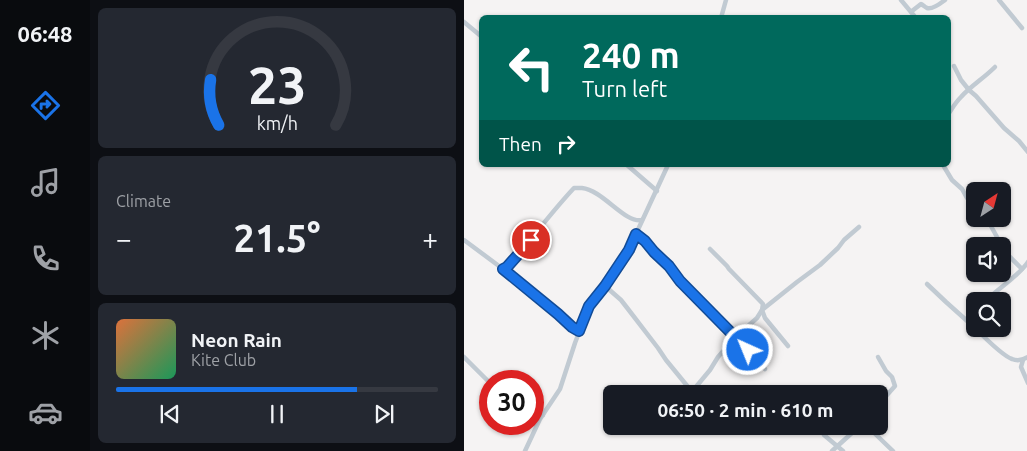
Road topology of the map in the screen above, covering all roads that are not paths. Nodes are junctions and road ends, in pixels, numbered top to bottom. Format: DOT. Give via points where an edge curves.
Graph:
graph roads {
  1 [pos="726,0"];
  2 [pos="901,0"];
  3 [pos="945,0"];
  4 [pos="999,0"];
  5 [pos="912,11"];
  6 [pos="723,15"];
  7 [pos="914,15"];
  8 [pos="464,22"];
  9 [pos="1022,28"];
  10 [pos="479,34"];
  11 [pos="954,66"];
  12 [pos="995,67"];
  13 [pos="969,90"];
  14 [pos="951,110"];
  15 [pos="1027,152"];
  16 [pos="629,167"];
  17 [pos="667,167"];
  18 [pos="944,167"];
  19 [pos="657,190"];
  20 [pos="966,195"];
  21 [pos="642,220"];
  22 [pos="860,227"];
  23 [pos="636,234"];
  24 [pos="464,240"];
  25 [pos="710,249"];
  26 [pos="1011,258"];
  27 [pos="1027,262"];
  28 [pos="503,269"];
  29 [pos="1022,269"];
  30 [pos="927,284"];
  31 [pos="605,286"];
  32 [pos="995,292"];
  33 [pos="762,310"];
  34 [pos="966,319"];
  35 [pos="579,331"];
  36 [pos="985,337"];
  37 [pos="737,338"];
  38 [pos="788,346"];
  39 [pos="464,357"];
  40 [pos="878,357"];
  41 [pos="1025,359"];
  42 [pos="765,369"];
  43 [pos="479,372"];
  44 [pos="1027,383"];
  45 [pos="686,385"];
  46 [pos="698,385"];
  47 [pos="888,394"];
  48 [pos="544,413"];
  49 [pos="534,435"];
  50 [pos="824,435"];
  51 [pos="850,435"];
  52 [pos="876,435"];
  53 [pos="837,447"];
  54 [pos="526,451"];
  55 [pos="832,451"];
  56 [pos="842,451"];
  57 [pos="893,451"];
  1 -- 6 [label="street"];
  2 -- 5 [label="street"];
  3 -- 5 [label="street" via="932,8 921,4"];
  4 -- 9 [label="street"];
  5 -- 7 [label="street"];
  8 -- 10 [label="street"];
  11 -- 13 [label="street"];
  12 -- 13 [label="street"];
  13 -- 14 [label="street"];
  13 -- 15 [label="street"];
  16 -- 19 [label="street"];
  17 -- 19 [label="street"];
  18 -- 20 [label="street"];
  19 -- 21 [label="street"];
  21 -- 23 [label="street"];
  21 -- 28 [label="street" via="637,222 594,192 574,188"];
  22 -- 33 [label="street" via="820,265"];
  23 -- 31 [label="street"];
  23 -- 37 [label="street"];
  24 -- 28 [label="street"];
  25 -- 33 [label="street" via="763,304"];
  26 -- 29 [label="street"];
  27 -- 29 [label="street"];
  28 -- 35 [label="street"];
  29 -- 32 [label="street"];
  30 -- 34 [label="street"];
  31 -- 35 [label="street" via="589,306"];
  31 -- 45 [label="street" via="621,300"];
  33 -- 37 [label="street"];
  33 -- 38 [label="street"];
  35 -- 48 [label="street" via="560,388"];
  36 -- 41 [label="street" via="1013,360"];
  37 -- 42 [label="street"];
  37 -- 46 [label="street" via="718,356"];
  39 -- 43 [label="street"];
  40 -- 47 [label="street" via="895,386"];
  41 -- 44 [label="street" via="1021,366"];
  49 -- 54 [label="street"];
  50 -- 53 [label="street"];
  51 -- 53 [label="street"];
  52 -- 57 [label="street"];
  53 -- 55 [label="street"];
  53 -- 56 [label="street"];
}
